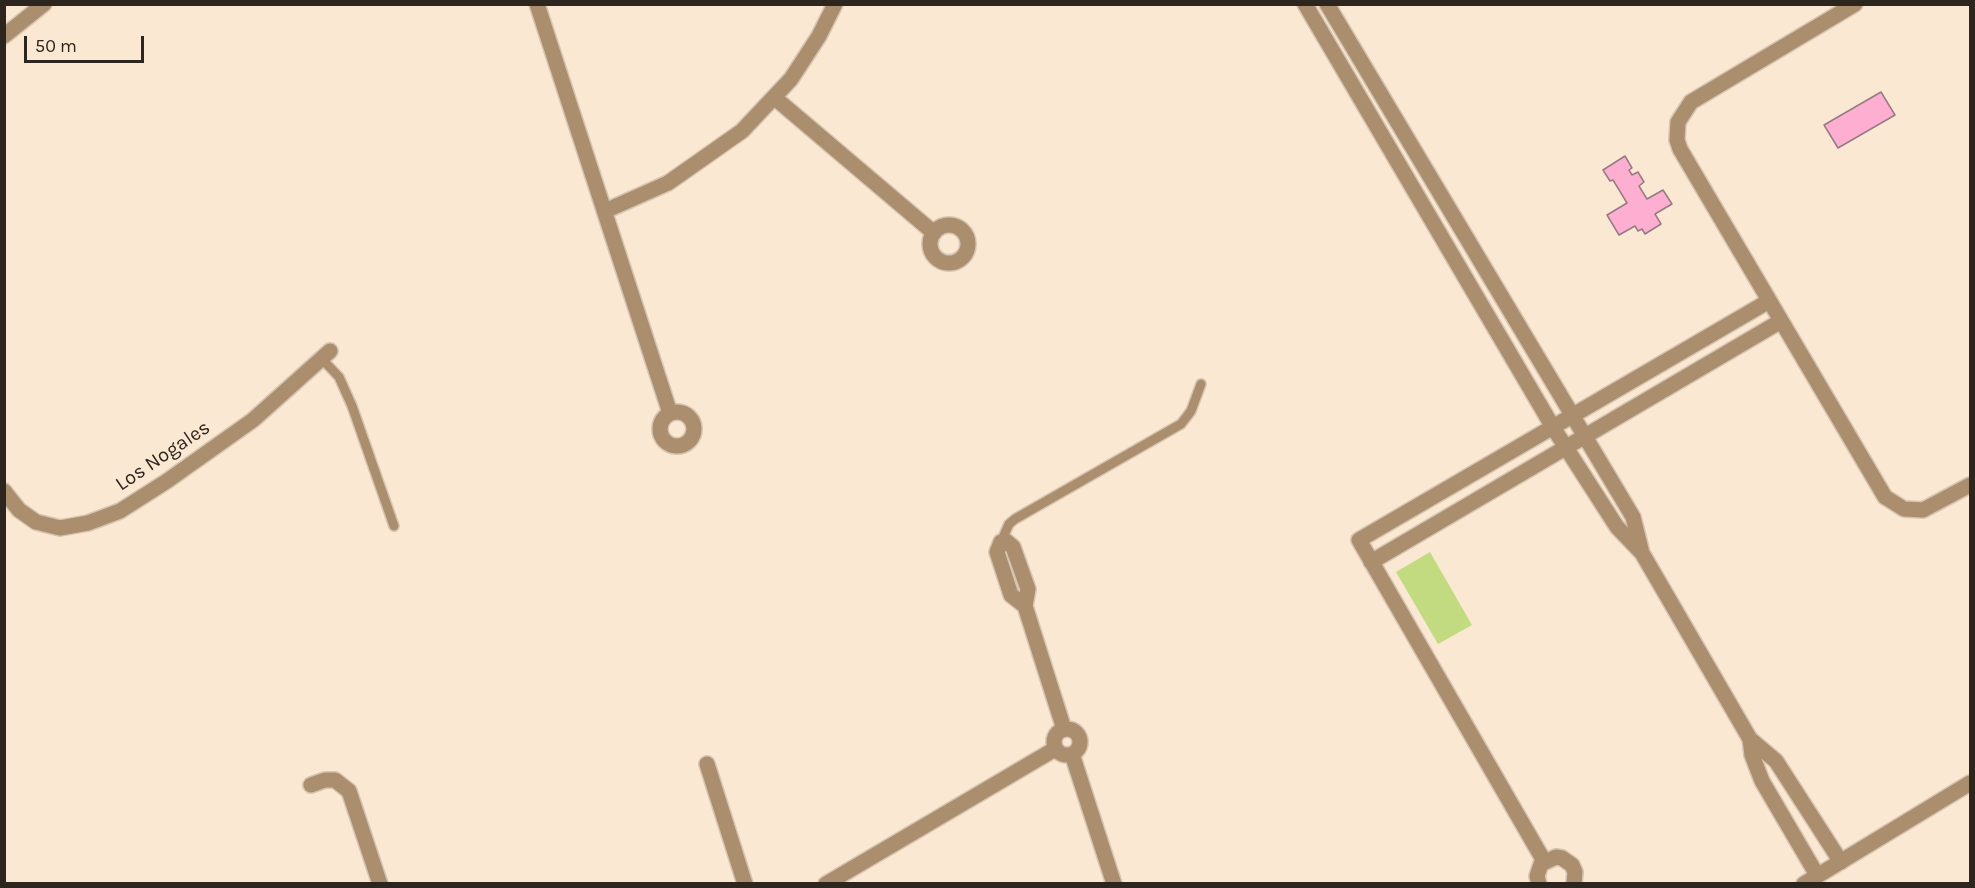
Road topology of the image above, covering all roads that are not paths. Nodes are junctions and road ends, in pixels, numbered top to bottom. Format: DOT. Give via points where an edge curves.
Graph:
graph roads {
  1 [pos="44,4"];
  2 [pos="537,4"];
  3 [pos="835,4"];
  4 [pos="1305,4"];
  5 [pos="1327,4"];
  6 [pos="1855,4"];
  7 [pos="4,36"];
  8 [pos="775,98"];
  9 [pos="604,211"];
  10 [pos="934,233"];
  11 [pos="1769,302"];
  12 [pos="1781,321"];
  13 [pos="326,355"];
  14 [pos="1201,384"];
  15 [pos="670,413"];
  16 [pos="1573,418"];
  17 [pos="1554,429"];
  18 [pos="1585,436"];
  19 [pos="1566,448"];
  20 [pos="1971,485"];
  21 [pos="4,491"];
  22 [pos="394,526"];
  23 [pos="1001,542"];
  24 [pos="1642,553"];
  25 [pos="1371,562"];
  26 [pos="1064,729"];
  27 [pos="1750,739"];
  28 [pos="1056,749"];
  29 [pos="1072,754"];
  30 [pos="707,764"];
  31 [pos="1971,783"];
  32 [pos="311,785"];
  33 [pos="1544,861"];
  34 [pos="1841,862"];
  35 [pos="1810,879"];
  36 [pos="380,884"];
  37 [pos="745,884"];
  38 [pos="826,884"];
  39 [pos="1114,884"];
  40 [pos="1539,884"];
  41 [pos="1574,884"];
  1 -- 7 [label="street"];
  2 -- 9 [label="street"];
  3 -- 8 [label="street" via="806,58"];
  4 -- 17 [label="street"];
  5 -- 16 [label="street"];
  6 -- 11 [label="street" via="1697,97 1685,107 1678,122 1680,149"];
  8 -- 9 [label="street" via="724,146 687,171 649,193"];
  8 -- 10 [label="street"];
  9 -- 15 [label="street"];
  11 -- 12 [label="street"];
  11 -- 16 [label="street"];
  12 -- 18 [label="street"];
  12 -- 20 [label="street" via="1890,502 1904,509 1923,510"];
  13 -- 21 [label="street, Los Nogales" via="253,420 120,511 60,528 36,522 19,510"];
  13 -- 22 [label="lane" via="352,406"];
  14 -- 23 [label="lane" via="1191,411 1181,424 1016,519 1009,524"];
  16 -- 17 [label="street"];
  16 -- 18 [label="street"];
  17 -- 19 [label="street"];
  17 -- 25 [label="street" via="1359,540"];
  18 -- 19 [label="street"];
  18 -- 24 [label="street" via="1633,517"];
  19 -- 24 [label="street" via="1617,527"];
  19 -- 25 [label="street"];
  23 -- 26 [label="street" via="1010,543 1016,552 1029,594 1025,606"];
  24 -- 27 [label="street"];
  25 -- 33 [label="street"];
  26 -- 28 [label="street" via="1054,737"];
  26 -- 29 [label="street" via="1074,731 1079,738 1079,747"];
  27 -- 34 [label="street" via="1776,761"];
  27 -- 35 [label="street" via="1762,781"];
  28 -- 29 [label="street"];
  28 -- 38 [label="street"];
  29 -- 39 [label="street"];
  30 -- 37 [label="street"];
  31 -- 34 [label="street"];
  32 -- 36 [label="street" via="335,780 349,791"];
  33 -- 40 [label="street" via="1538,869"];
  33 -- 41 [label="street" via="1556,857 1568,861 1575,872"];
  34 -- 35 [label="street"];
}
